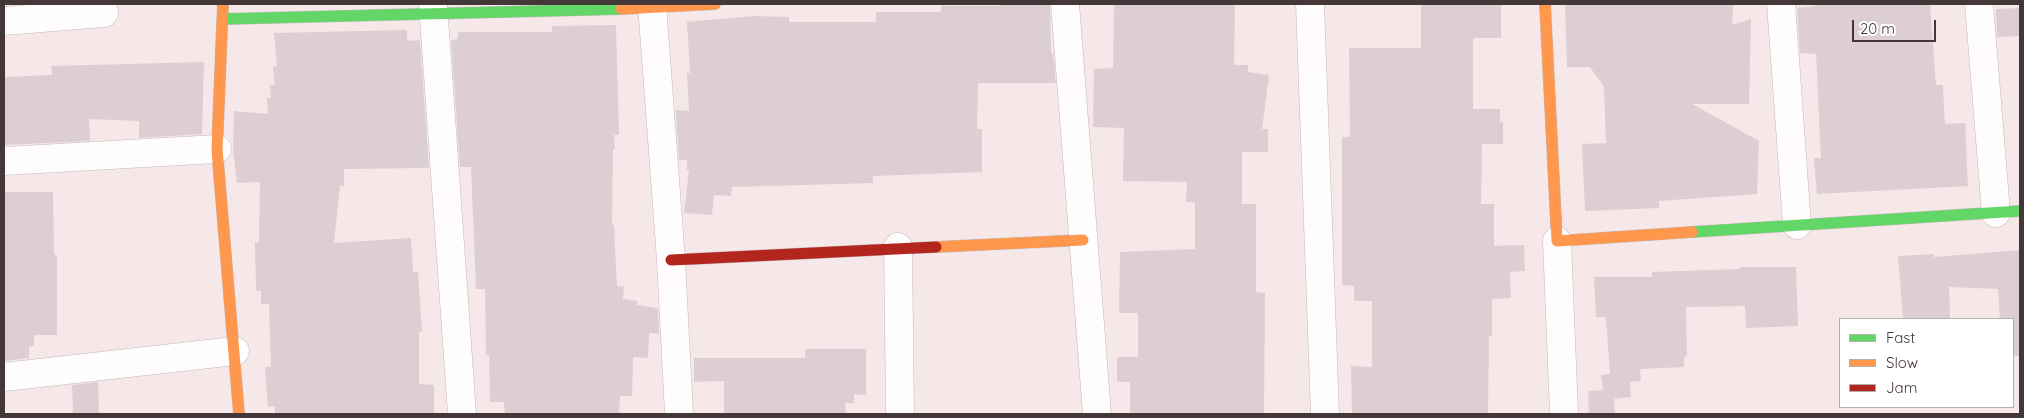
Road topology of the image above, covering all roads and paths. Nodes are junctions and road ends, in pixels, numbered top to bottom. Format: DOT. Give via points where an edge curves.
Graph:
graph roads {
  1 [pos="103,4"];
  2 [pos="223,4"];
  3 [pos="714,4"];
  4 [pos="1065,4"];
  5 [pos="1310,4"];
  6 [pos="1544,4"];
  7 [pos="1781,4"];
  8 [pos="1979,4"];
  9 [pos="652,6"];
  10 [pos="434,8"];
  11 [pos="224,19"];
  12 [pos="4,21"];
  13 [pos="217,148"];
  14 [pos="4,161"];
  15 [pos="2008,212"];
  16 [pos="1797,225"];
  17 [pos="1083,240"];
  18 [pos="1557,241"];
  19 [pos="898,247"];
  20 [pos="671,260"];
  21 [pos="234,352"];
  22 [pos="4,377"];
  23 [pos="239,414"];
  24 [pos="462,414"];
  25 [pos="679,414"];
  26 [pos="900,414"];
  27 [pos="1097,414"];
  28 [pos="1325,414"];
  29 [pos="1564,414"];
  1 -- 12 [label="street" via="104,13"];
  2 -- 11 [label="street"];
  3 -- 9 [label="street"];
  4 -- 17 [label="street"];
  5 -- 28 [label="street"];
  6 -- 18 [label="street"];
  7 -- 16 [label="street"];
  8 -- 15 [label="street"];
  9 -- 10 [label="street"];
  9 -- 20 [label="street"];
  10 -- 11 [label="street"];
  10 -- 24 [label="street"];
  11 -- 13 [label="street"];
  13 -- 14 [label="street"];
  13 -- 21 [label="street"];
  15 -- 16 [label="street"];
  16 -- 18 [label="street"];
  17 -- 19 [label="street"];
  17 -- 27 [label="street"];
  18 -- 29 [label="street"];
  19 -- 20 [label="street"];
  19 -- 26 [label="street"];
  20 -- 25 [label="street"];
  21 -- 22 [label="street"];
  21 -- 23 [label="street"];
}
